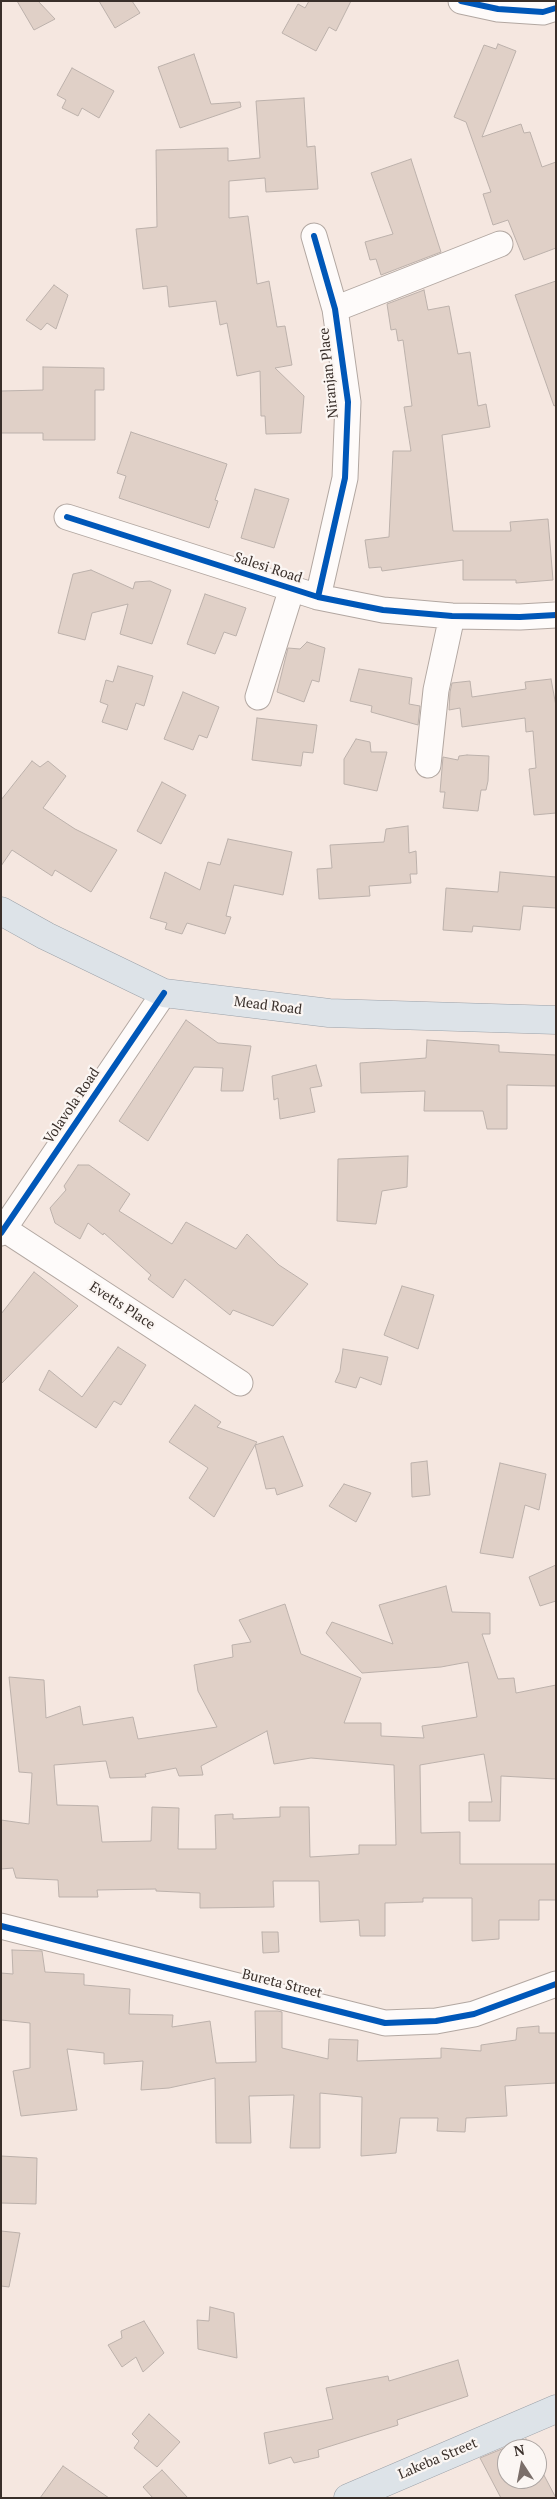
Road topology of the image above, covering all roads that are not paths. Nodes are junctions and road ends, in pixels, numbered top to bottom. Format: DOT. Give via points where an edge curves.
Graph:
graph roads {
  1 [pos="461,1"];
  2 [pos="556,8"];
  3 [pos="314,236"];
  4 [pos="500,244"];
  5 [pos="335,309"];
  6 [pos="67,517"];
  7 [pos="292,588"];
  8 [pos="318,597"];
  9 [pos="556,615"];
  10 [pos="452,616"];
  11 [pos="258,697"];
  12 [pos="428,765"];
  13 [pos="1,910"];
  14 [pos="164,993"];
  15 [pos="556,1020"];
  16 [pos="2,1231"];
  17 [pos="240,1383"];
  18 [pos="1,1926"];
  19 [pos="556,1984"];
  20 [pos="556,2410"];
  21 [pos="348,2498"];
  1 -- 2 [label="street" via="498,9 544,12"];
  3 -- 5 [label="street, Niranjan Place"];
  4 -- 5 [label="street"];
  5 -- 8 [label="street, Niranjan Place" via="348,402 345,478"];
  6 -- 7 [label="street, Salesi Road"];
  7 -- 8 [label="street, Salesi Road"];
  7 -- 11 [label="street"];
  8 -- 10 [label="street, Salesi Road" via="384,610"];
  9 -- 10 [label="street, Salesi Road"];
  10 -- 12 [label="street" via="436,690"];
  13 -- 14 [label="main road, Mead Road" via="46,936"];
  14 -- 15 [label="main road, Mead Road" via="329,1013"];
  14 -- 16 [label="street, Volavola Road"];
  16 -- 17 [label="street, Evetts Place"];
  18 -- 19 [label="street, Bureta Street" via="385,2022 436,2021 474,2014"];
  20 -- 21 [label="main road, Lakeba Street"];
}
